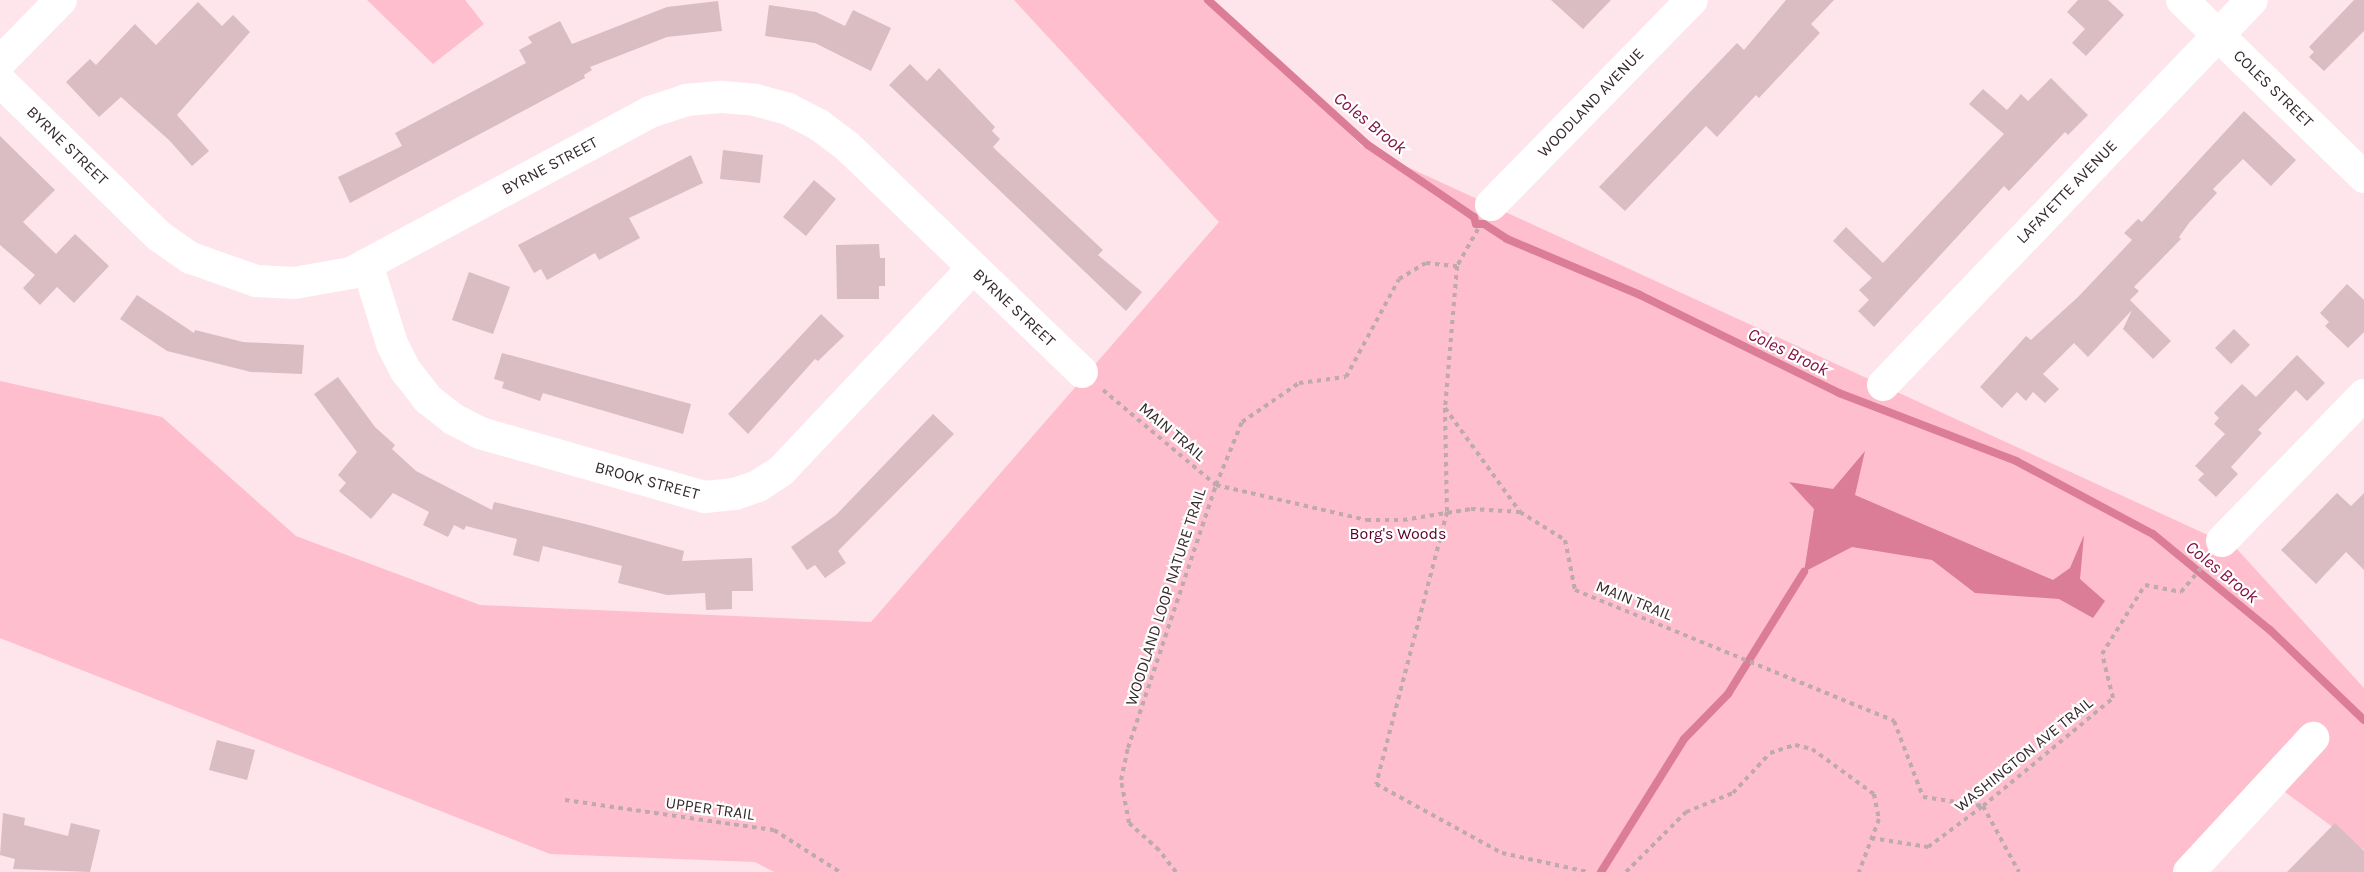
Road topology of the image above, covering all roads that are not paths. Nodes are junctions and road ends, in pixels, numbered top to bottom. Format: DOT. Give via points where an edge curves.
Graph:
graph roads {
  1 [pos="60,0"];
  2 [pos="1690,0"];
  3 [pos="2182,0"];
  4 [pos="2252,0"];
  5 [pos="2218,34"];
  6 [pos="0,62"];
  7 [pos="0,81"];
  8 [pos="2364,177"];
  9 [pos="1491,205"];
  10 [pos="367,264"];
  11 [pos="973,268"];
  12 [pos="1082,372"];
  13 [pos="1882,385"];
  14 [pos="2364,394"];
  15 [pos="2222,541"];
  16 [pos="2313,738"];
  17 [pos="2189,872"];
  1 -- 6 [label="street"];
  2 -- 9 [label="street, WOODLAND AVENUE"];
  3 -- 5 [label="street, COLES STREET"];
  4 -- 5 [label="street, LAFAYETTE AVENUE"];
  5 -- 8 [label="street, COLES STREET"];
  5 -- 13 [label="street, LAFAYETTE AVENUE"];
  7 -- 10 [label="street, BYRNE STREET" via="159,236 191,258 256,281 294,283 325,280"];
  10 -- 11 [label="street, BYRNE STREET" via="650,112 686,100 723,97 777,106 819,125 847,146"];
  10 -- 11 [label="street, BROOK STREET" via="392,344 406,372 429,400 453,419 480,433 705,497 735,494 758,486 781,471"];
  11 -- 12 [label="street, BYRNE STREET"];
  14 -- 15 [label="street"];
  16 -- 17 [label="street"];
}
